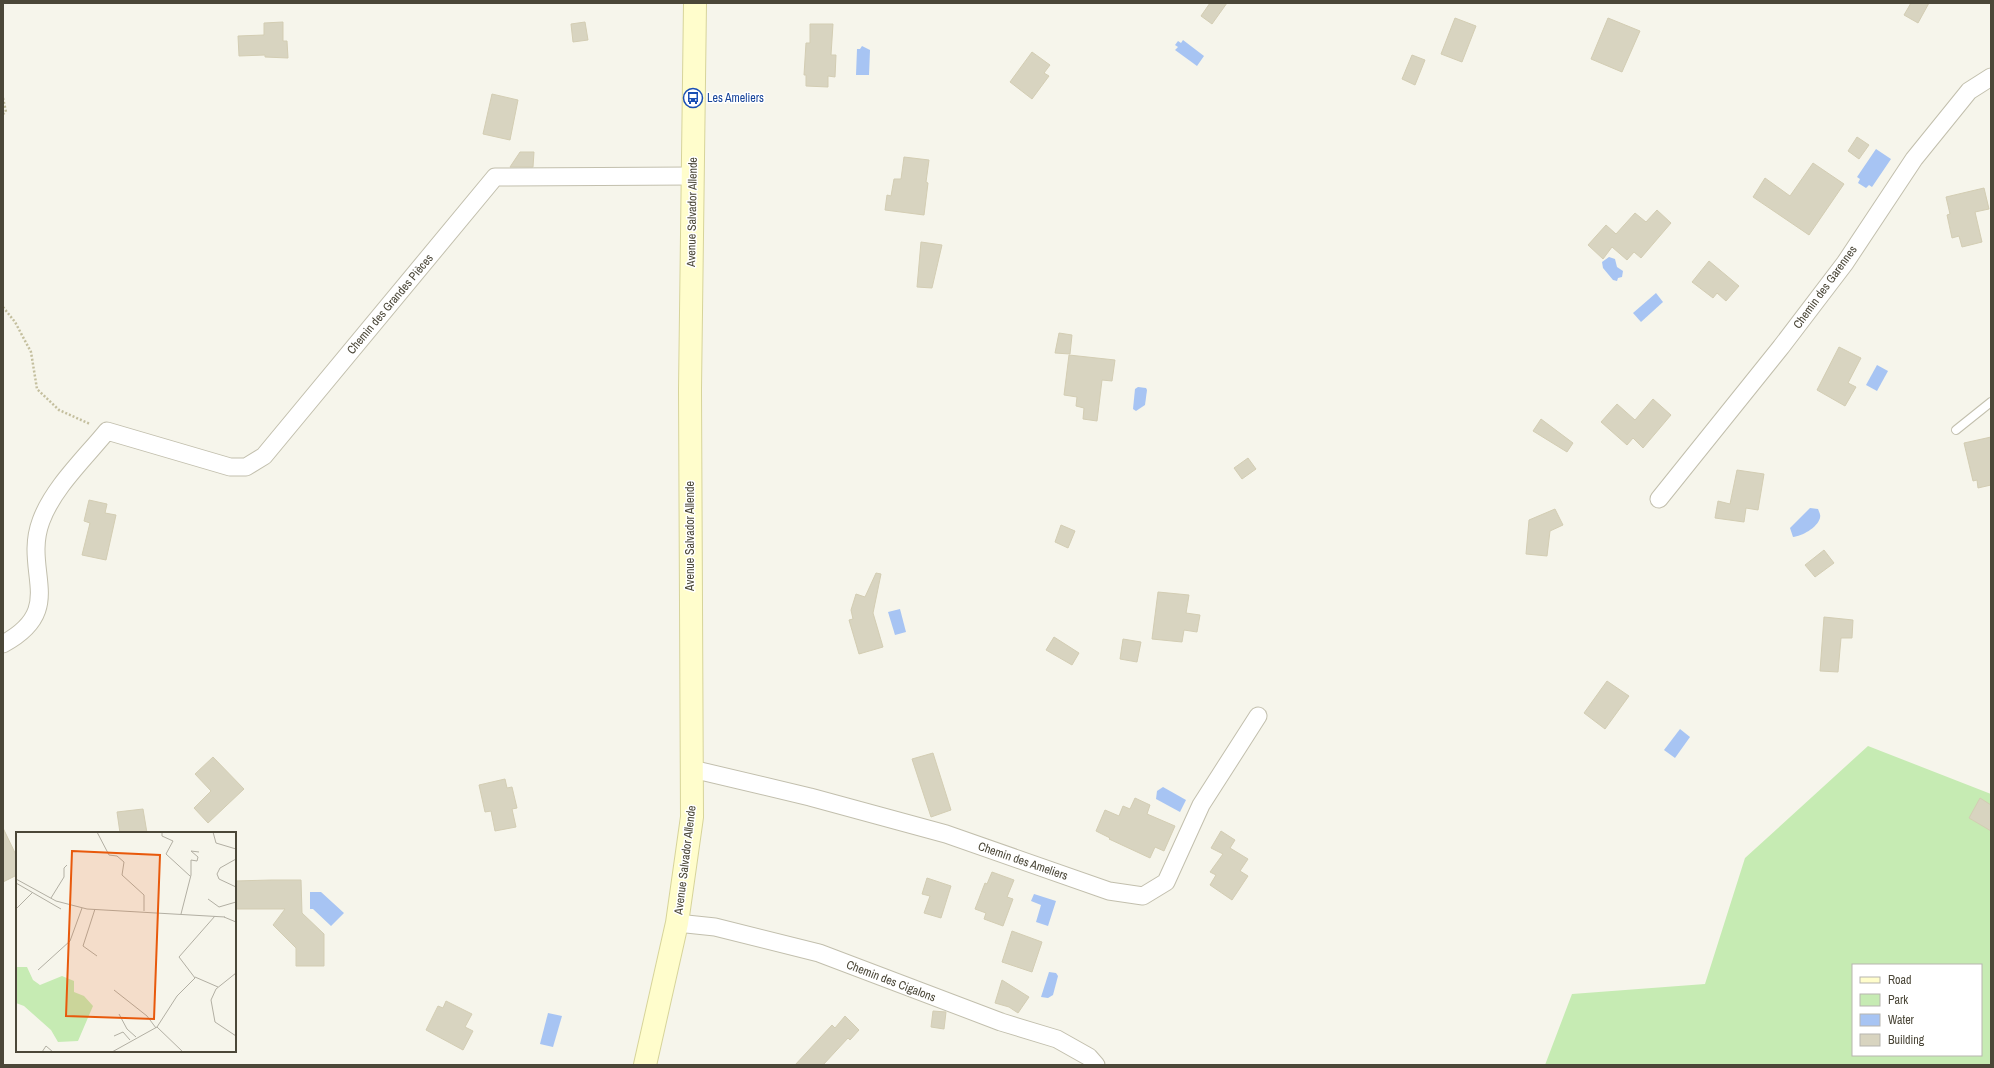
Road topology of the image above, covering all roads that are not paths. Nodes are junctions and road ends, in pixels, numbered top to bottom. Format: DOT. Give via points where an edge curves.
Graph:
graph roads {
  1 [pos="695,3"];
  2 [pos="1991,77"];
  3 [pos="692,176"];
  4 [pos="1991,402"];
  5 [pos="1956,430"];
  6 [pos="1659,499"];
  7 [pos="3,644"];
  8 [pos="1258,716"];
  9 [pos="692,769"];
  10 [pos="677,923"];
  11 [pos="645,1065"];
  12 [pos="1096,1065"];
  1 -- 3 [label="main road, Avenue Salvador Allende"];
  2 -- 6 [label="street, Chemin des Garennes" via="1969,91 1914,159 1845,263"];
  3 -- 7 [label="street, Chemin des Grandes Pièces" via="495,177 264,456 246,467 230,467 107,431 52,497 40,522 36,544 39,606 32,623"];
  3 -- 9 [label="main road, Avenue Salvador Allende"];
  4 -- 5 [label="lane"];
  8 -- 9 [label="street, Chemin des Ameliers" via="1201,805 1166,882 1143,896 1109,891 946,834 810,797"];
  9 -- 10 [label="main road, Avenue Salvador Allende" via="692,817"];
  10 -- 11 [label="main road, Avenue Salvador Allende"];
  10 -- 12 [label="street, Chemin des Cigalons" via="715,927 819,953 1001,1022 1057,1040 1089,1057"];
}
